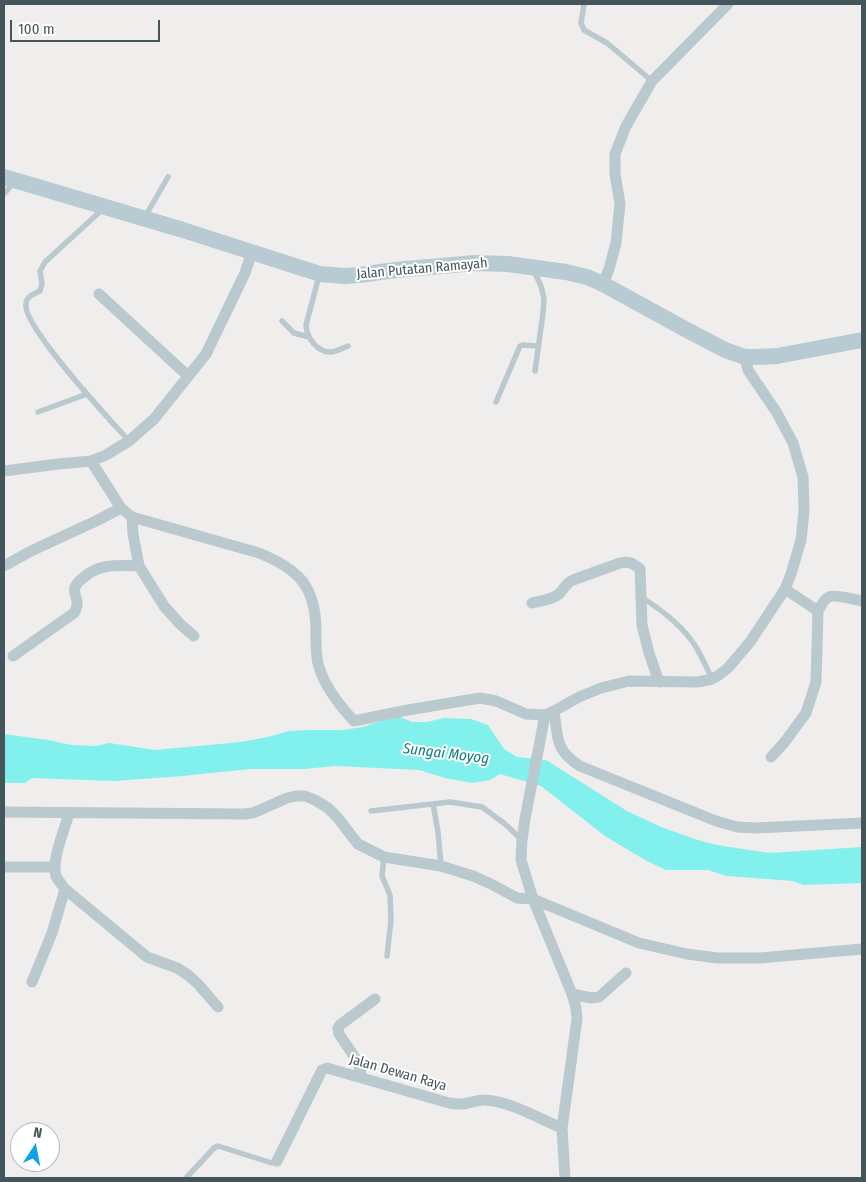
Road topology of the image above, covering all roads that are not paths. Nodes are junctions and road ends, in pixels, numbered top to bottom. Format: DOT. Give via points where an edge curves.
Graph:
graph roads {
  1 [pos="584,4"];
  2 [pos="728,4"];
  3 [pos="652,81"];
  4 [pos="168,177"];
  5 [pos="9,179"];
  6 [pos="4,194"];
  7 [pos="106,207"];
  8 [pos="144,218"];
  9 [pos="252,252"];
  10 [pos="532,267"];
  11 [pos="320,274"];
  12 [pos="603,284"];
  13 [pos="99,294"];
  14 [pos="282,321"];
  15 [pos="309,337"];
  16 [pos="862,340"];
  17 [pos="348,346"];
  18 [pos="538,346"];
  19 [pos="745,356"];
  20 [pos="535,371"];
  21 [pos="188,376"];
  22 [pos="87,394"];
  23 [pos="496,402"];
  24 [pos="38,412"];
  25 [pos="129,441"];
  26 [pos="91,460"];
  27 [pos="4,471"];
  28 [pos="120,508"];
  29 [pos="132,517"];
  30 [pos="4,566"];
  31 [pos="139,566"];
  32 [pos="785,589"];
  33 [pos="641,597"];
  34 [pos="862,601"];
  35 [pos="532,603"];
  36 [pos="818,611"];
  37 [pos="194,636"];
  38 [pos="13,656"];
  39 [pos="712,679"];
  40 [pos="659,682"];
  41 [pos="550,713"];
  42 [pos="770,757"];
  43 [pos="433,804"];
  44 [pos="371,811"];
  45 [pos="4,812"];
  46 [pos="69,813"];
  47 [pos="862,823"];
  48 [pos="522,840"];
  49 [pos="384,858"];
  50 [pos="441,866"];
  51 [pos="4,867"];
  52 [pos="55,867"];
  53 [pos="65,889"];
  54 [pos="533,899"];
  55 [pos="862,949"];
  56 [pos="387,956"];
  57 [pos="626,974"];
  58 [pos="32,982"];
  59 [pos="572,994"];
  60 [pos="375,1000"];
  61 [pos="218,1007"];
  62 [pos="362,1078"];
  63 [pos="562,1128"];
  64 [pos="277,1161"];
  65 [pos="186,1178"];
  66 [pos="565,1178"];
  1 -- 3 [label="lane" via="581,23 584,30 607,43"];
  2 -- 3 [label="street"];
  3 -- 12 [label="street" via="626,126 615,154 620,204 616,243"];
  4 -- 8 [label="lane"];
  5 -- 6 [label="lane"];
  5 -- 7 [label="main road, Jalan Putatan Ramayah"];
  7 -- 8 [label="main road, Jalan Putatan Ramayah"];
  7 -- 22 [label="lane" via="45,262 40,271 40,291 26,301 38,332"];
  8 -- 9 [label="main road, Jalan Putatan Ramayah"];
  9 -- 11 [label="main road, Jalan Putatan Ramayah"];
  9 -- 21 [label="street" via="206,354"];
  10 -- 11 [label="main road, Jalan Putatan Ramayah" via="476,263 345,276"];
  10 -- 12 [label="main road, Jalan Putatan Ramayah" via="587,277"];
  10 -- 18 [label="lane" via="544,299"];
  11 -- 15 [label="lane" via="306,325"];
  12 -- 19 [label="main road, Jalan Putatan Ramayah" via="693,334"];
  13 -- 21 [label="street"];
  14 -- 15 [label="lane" via="294,333"];
  15 -- 17 [label="lane" via="327,351"];
  16 -- 19 [label="main road, Jalan Putatan Ramayah" via="777,356"];
  18 -- 20 [label="lane"];
  18 -- 23 [label="lane" via="520,346"];
  19 -- 32 [label="street" via="748,370 793,443 803,477 801,540"];
  21 -- 25 [label="street" via="154,419"];
  22 -- 24 [label="lane"];
  22 -- 25 [label="lane"];
  25 -- 26 [label="street"];
  26 -- 27 [label="street"];
  26 -- 28 [label="street"];
  28 -- 29 [label="street"];
  28 -- 30 [label="street"];
  29 -- 31 [label="street"];
  29 -- 41 [label="street" via="259,553 293,571 311,598 319,668 335,698 354,721 480,698 526,714"];
  31 -- 37 [label="street" via="164,606"];
  31 -- 38 [label="street" via="107,566 86,574 76,586 78,602 74,613"];
  32 -- 36 [label="street"];
  32 -- 39 [label="street" via="750,642 728,668"];
  33 -- 35 [label="street" via="640,569 627,562 568,582 556,596"];
  33 -- 39 [label="lane" via="684,632"];
  33 -- 40 [label="street" via="642,625"];
  34 -- 36 [label="street" via="829,597"];
  36 -- 42 [label="street" via="816,682 806,713"];
  39 -- 40 [label="street"];
  40 -- 41 [label="street" via="629,681 601,688"];
  41 -- 47 [label="street" via="561,748 580,766 716,821 756,828"];
  41 -- 48 [label="street" via="542,734"];
  43 -- 44 [label="lane"];
  43 -- 48 [label="lane" via="450,802 482,807"];
  43 -- 50 [label="lane"];
  45 -- 46 [label="street"];
  46 -- 49 [label="street" via="244,814 287,798 306,796 328,808 358,844"];
  46 -- 52 [label="street"];
  48 -- 54 [label="street" via="521,860"];
  49 -- 50 [label="street"];
  49 -- 56 [label="lane" via="382,876 390,895 391,920"];
  50 -- 54 [label="street" via="473,876 517,898"];
  51 -- 52 [label="street"];
  52 -- 53 [label="street"];
  53 -- 58 [label="street"];
  53 -- 61 [label="street" via="147,956 188,975"];
  54 -- 55 [label="street" via="639,943 687,954 760,958"];
  54 -- 59 [label="street"];
  57 -- 59 [label="street" via="599,997"];
  59 -- 63 [label="street" via="577,1019"];
  60 -- 62 [label="street" via="338,1028 358,1062"];
  62 -- 63 [label="street, Jalan Dewan Raya" via="449,1103 494,1101"];
  62 -- 64 [label="street, Jalan Dewan Raya" via="327,1068 322,1070"];
  63 -- 66 [label="street"];
  64 -- 65 [label="lane" via="272,1163 218,1146"];
}
